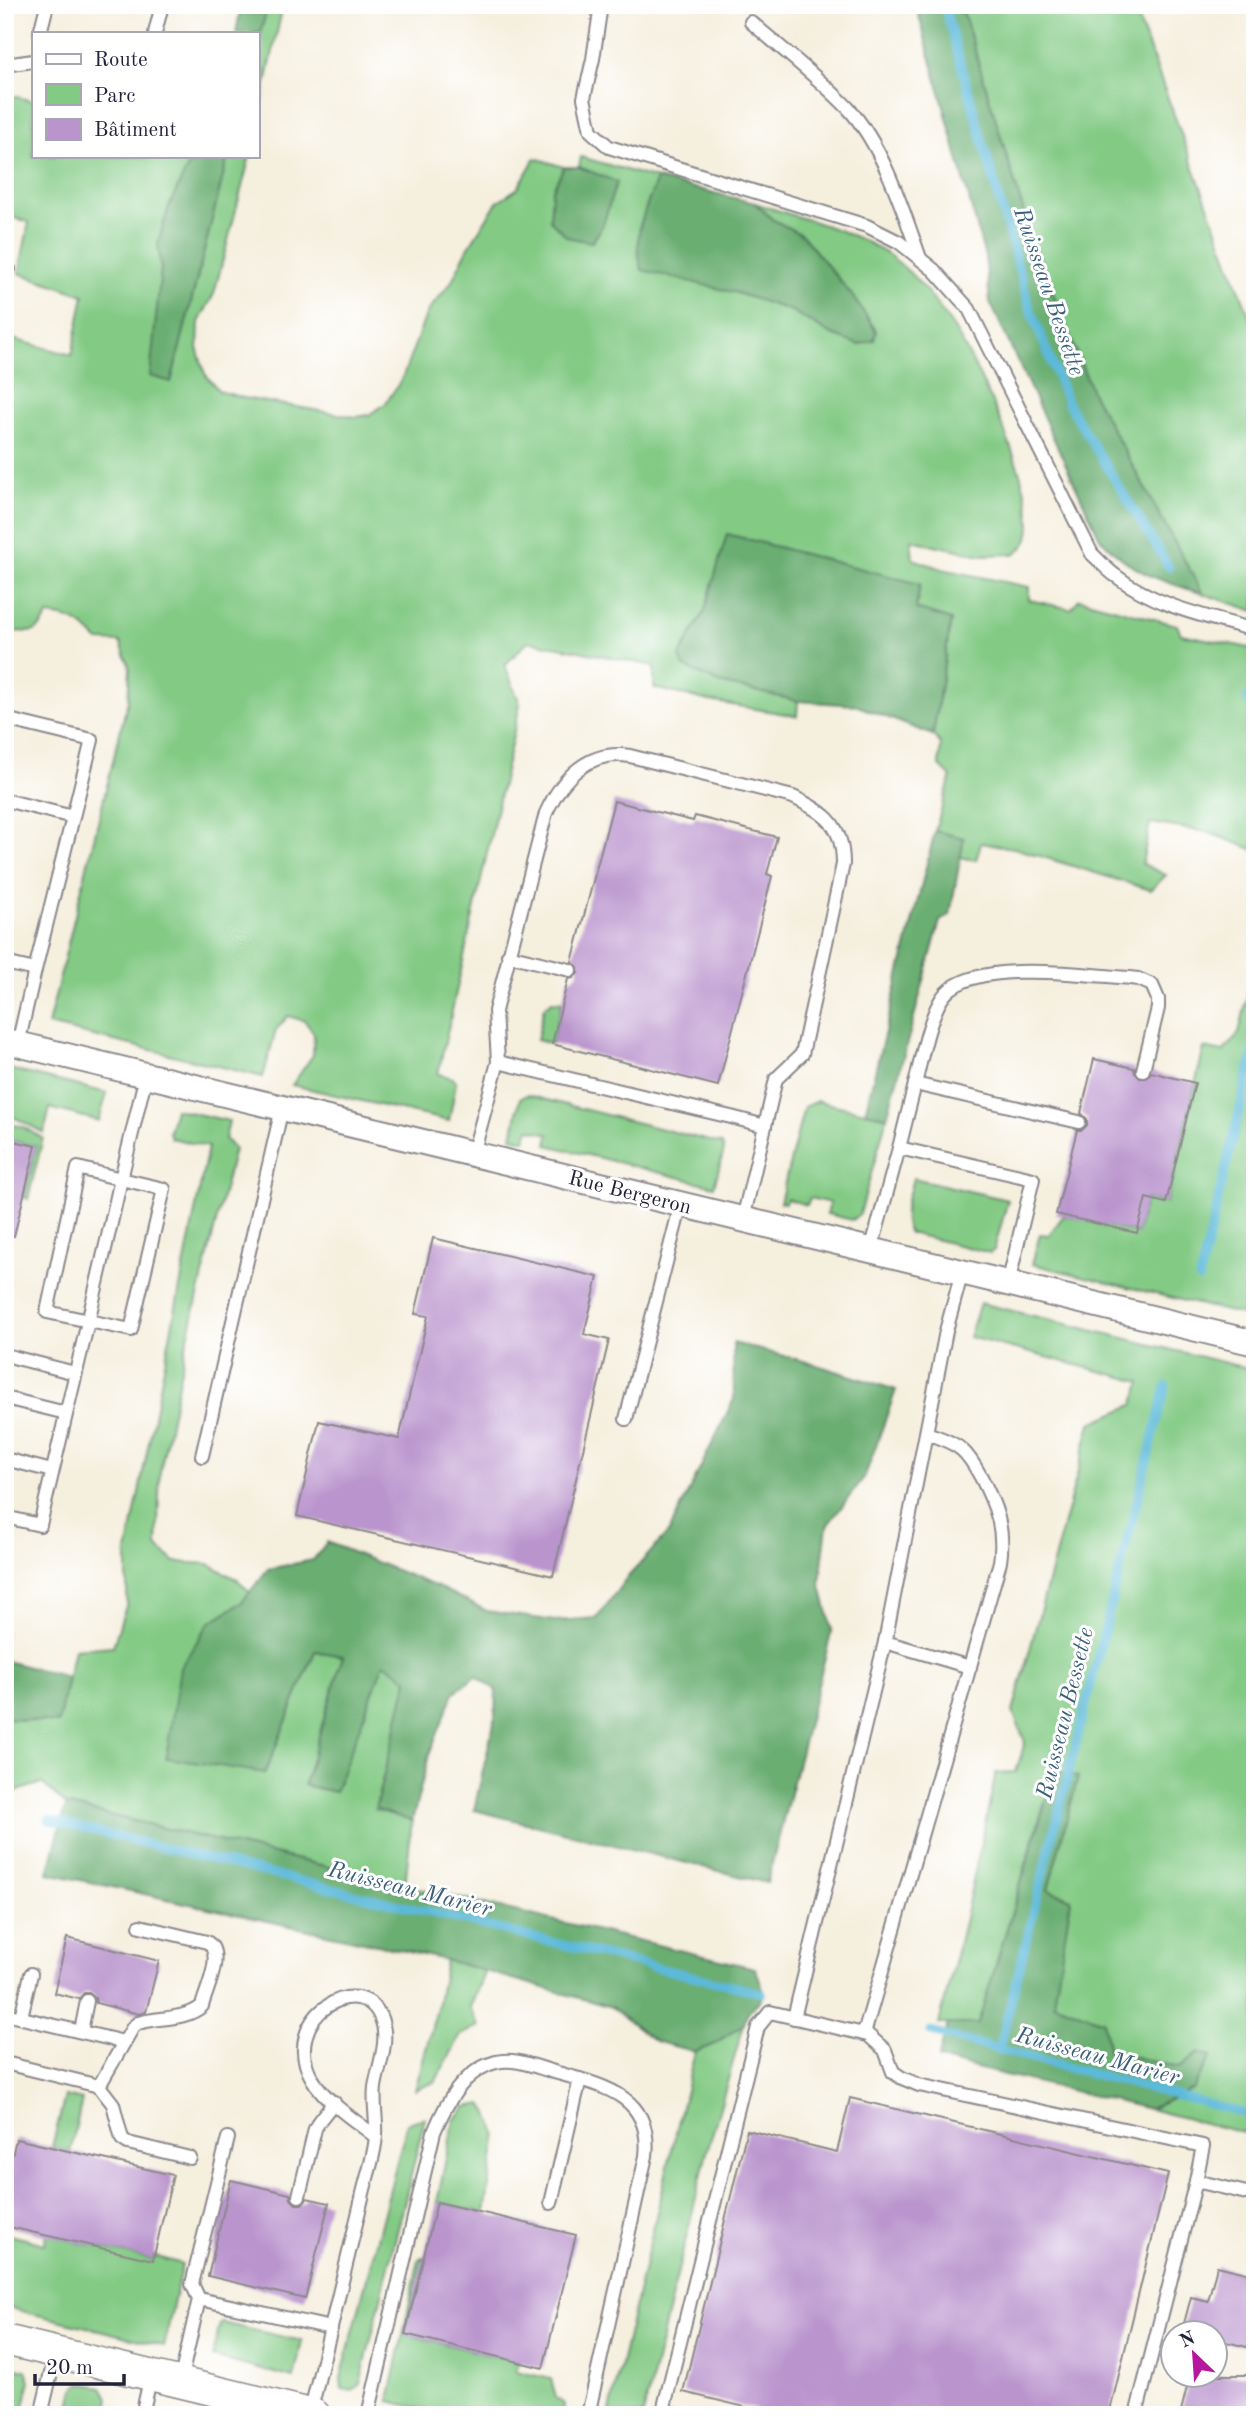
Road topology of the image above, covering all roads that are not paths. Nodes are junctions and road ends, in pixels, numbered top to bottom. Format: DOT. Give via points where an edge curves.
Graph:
graph roads {
  1 [pos="47,5"];
  2 [pos="162,5"];
  3 [pos="601,5"];
  4 [pos="751,22"];
  5 [pos="40,32"];
  6 [pos="155,32"];
  7 [pos="32,60"];
  8 [pos="5,65"];
  9 [pos="920,259"];
  10 [pos="1255,630"];
  11 [pos="7,720"];
  12 [pos="5,738"];
  13 [pos="5,800"];
  14 [pos="73,817"];
  15 [pos="509,955"];
  16 [pos="5,963"];
  17 [pos="35,970"];
  18 [pos="570,970"];
  19 [pos="12,1042"];
  20 [pos="498,1062"];
  21 [pos="1143,1070"];
  22 [pos="146,1075"];
  23 [pos="915,1084"];
  24 [pos="282,1108"];
  25 [pos="1079,1122"];
  26 [pos="765,1126"];
  27 [pos="899,1148"];
  28 [pos="473,1154"];
  29 [pos="121,1179"];
  30 [pos="681,1205"];
  31 [pos="743,1219"];
  32 [pos="871,1250"];
  33 [pos="962,1272"];
  34 [pos="1007,1283"];
  35 [pos="88,1321"];
  36 [pos="1255,1343"];
  37 [pos="5,1355"];
  38 [pos="75,1373"];
  39 [pos="5,1398"];
  40 [pos="66,1413"];
  41 [pos="626,1419"];
  42 [pos="927,1433"];
  43 [pos="202,1456"];
  44 [pos="5,1459"];
  45 [pos="52,1471"];
  46 [pos="5,1517"];
  47 [pos="885,1642"];
  48 [pos="970,1667"];
  49 [pos="140,1926"];
  50 [pos="31,1974"];
  51 [pos="88,2001"];
  52 [pos="5,2014"];
  53 [pos="21,2017"];
  54 [pos="794,2018"];
  55 [pos="81,2031"];
  56 [pos="864,2034"];
  57 [pos="124,2042"];
  58 [pos="5,2063"];
  59 [pos="580,2079"];
  60 [pos="99,2086"];
  61 [pos="334,2102"];
  62 [pos="376,2137"];
  63 [pos="228,2138"];
  64 [pos="190,2158"];
  65 [pos="1196,2181"];
  66 [pos="1255,2195"];
  67 [pos="299,2196"];
  68 [pos="551,2203"];
  69 [pos="200,2299"];
  70 [pos="331,2328"];
  71 [pos="5,2340"];
  72 [pos="56,2352"];
  73 [pos="151,2375"];
  74 [pos="180,2382"];
  75 [pos="662,2413"];
  76 [pos="312,2414"];
  77 [pos="41,2415"];
  78 [pos="142,2415"];
  79 [pos="369,2415"];
  80 [pos="588,2415"];
  81 [pos="679,2415"];
  82 [pos="1136,2415"];
  1 -- 5 [label="lane"];
  2 -- 6 [label="lane"];
  3 -- 9 [label="lane" via="584,97 591,131 609,147 867,226"];
  4 -- 9 [label="lane" via="849,110 895,188"];
  7 -- 8 [label="lane"];
  9 -- 10 [label="lane" via="969,309 1092,554 1117,577 1153,597"];
  11 -- 12 [label="lane"];
  11 -- 14 [label="lane" via="92,740"];
  13 -- 14 [label="lane"];
  14 -- 17 [label="lane"];
  15 -- 18 [label="lane"];
  15 -- 20 [label="lane" via="495,1011"];
  15 -- 26 [label="lane" via="555,792 594,759 630,756 772,791 816,808 839,834 843,864 802,1054 776,1079"];
  16 -- 17 [label="lane"];
  17 -- 19 [label="lane"];
  19 -- 22 [label="street, Rue Bergeron"];
  20 -- 26 [label="lane"];
  20 -- 28 [label="lane"];
  21 -- 23 [label="lane" via="1158,1008 1152,985 1130,978 1008,972 969,979 946,993 935,1013"];
  22 -- 24 [label="street, Rue Bergeron"];
  22 -- 29 [label="lane"];
  23 -- 25 [label="lane"];
  23 -- 27 [label="lane"];
  24 -- 28 [label="street, Rue Bergeron"];
  24 -- 43 [label="lane"];
  26 -- 31 [label="lane"];
  27 -- 32 [label="lane"];
  27 -- 34 [label="lane" via="1033,1179"];
  28 -- 30 [label="street, Rue Bergeron"];
  29 -- 35 [label="lane"];
  29 -- 35 [label="lane" via="164,1189 146,1268 131,1330"];
  29 -- 35 [label="lane" via="78,1168 47,1312"];
  30 -- 31 [label="street, Rue Bergeron"];
  30 -- 41 [label="lane"];
  31 -- 32 [label="street, Rue Bergeron"];
  32 -- 33 [label="street, Rue Bergeron"];
  33 -- 34 [label="street, Rue Bergeron"];
  33 -- 42 [label="lane"];
  34 -- 36 [label="street, Rue Bergeron"];
  35 -- 38 [label="lane"];
  37 -- 38 [label="lane"];
  38 -- 40 [label="lane"];
  39 -- 40 [label="lane"];
  40 -- 45 [label="lane"];
  42 -- 47 [label="lane"];
  42 -- 48 [label="lane" via="964,1451 999,1515 1002,1531 1000,1562"];
  44 -- 45 [label="lane"];
  45 -- 46 [label="lane" via="40,1525"];
  47 -- 48 [label="lane"];
  47 -- 54 [label="lane"];
  48 -- 56 [label="lane"];
  49 -- 57 [label="lane" via="206,1942 215,1951 214,1962 202,2006 187,2014 138,2022"];
  50 -- 53 [label="lane"];
  51 -- 55 [label="lane"];
  52 -- 53 [label="lane"];
  53 -- 55 [label="lane"];
  54 -- 56 [label="lane"];
  54 -- 75 [label="lane" via="770,2012 758,2026"];
  55 -- 57 [label="lane"];
  56 -- 65 [label="lane" via="885,2050 893,2072 919,2085 1203,2146"];
  57 -- 60 [label="lane"];
  58 -- 60 [label="lane"];
  59 -- 68 [label="lane"];
  59 -- 79 [label="lane" via="508,2061 485,2067 451,2096 433,2132"];
  59 -- 80 [label="lane" via="626,2099 641,2119 647,2139"];
  60 -- 64 [label="lane" via="113,2104 122,2139"];
  61 -- 62 [label="lane"];
  61 -- 62 [label="lane" via="312,2078 305,2049 307,2033 326,2005 354,1998 375,2008 384,2028 374,2090"];
  61 -- 67 [label="lane" via="315,2129"];
  62 -- 70 [label="lane"];
  63 -- 69 [label="lane" via="192,2284"];
  65 -- 66 [label="lane"];
  65 -- 82 [label="lane"];
  69 -- 70 [label="lane"];
  69 -- 74 [label="lane"];
  70 -- 76 [label="lane"];
  71 -- 72 [label="street"];
  72 -- 73 [label="street"];
  72 -- 77 [label="lane"];
  73 -- 74 [label="street"];
  73 -- 78 [label="lane"];
  74 -- 76 [label="street"];
  75 -- 81 [label="lane"];
}
